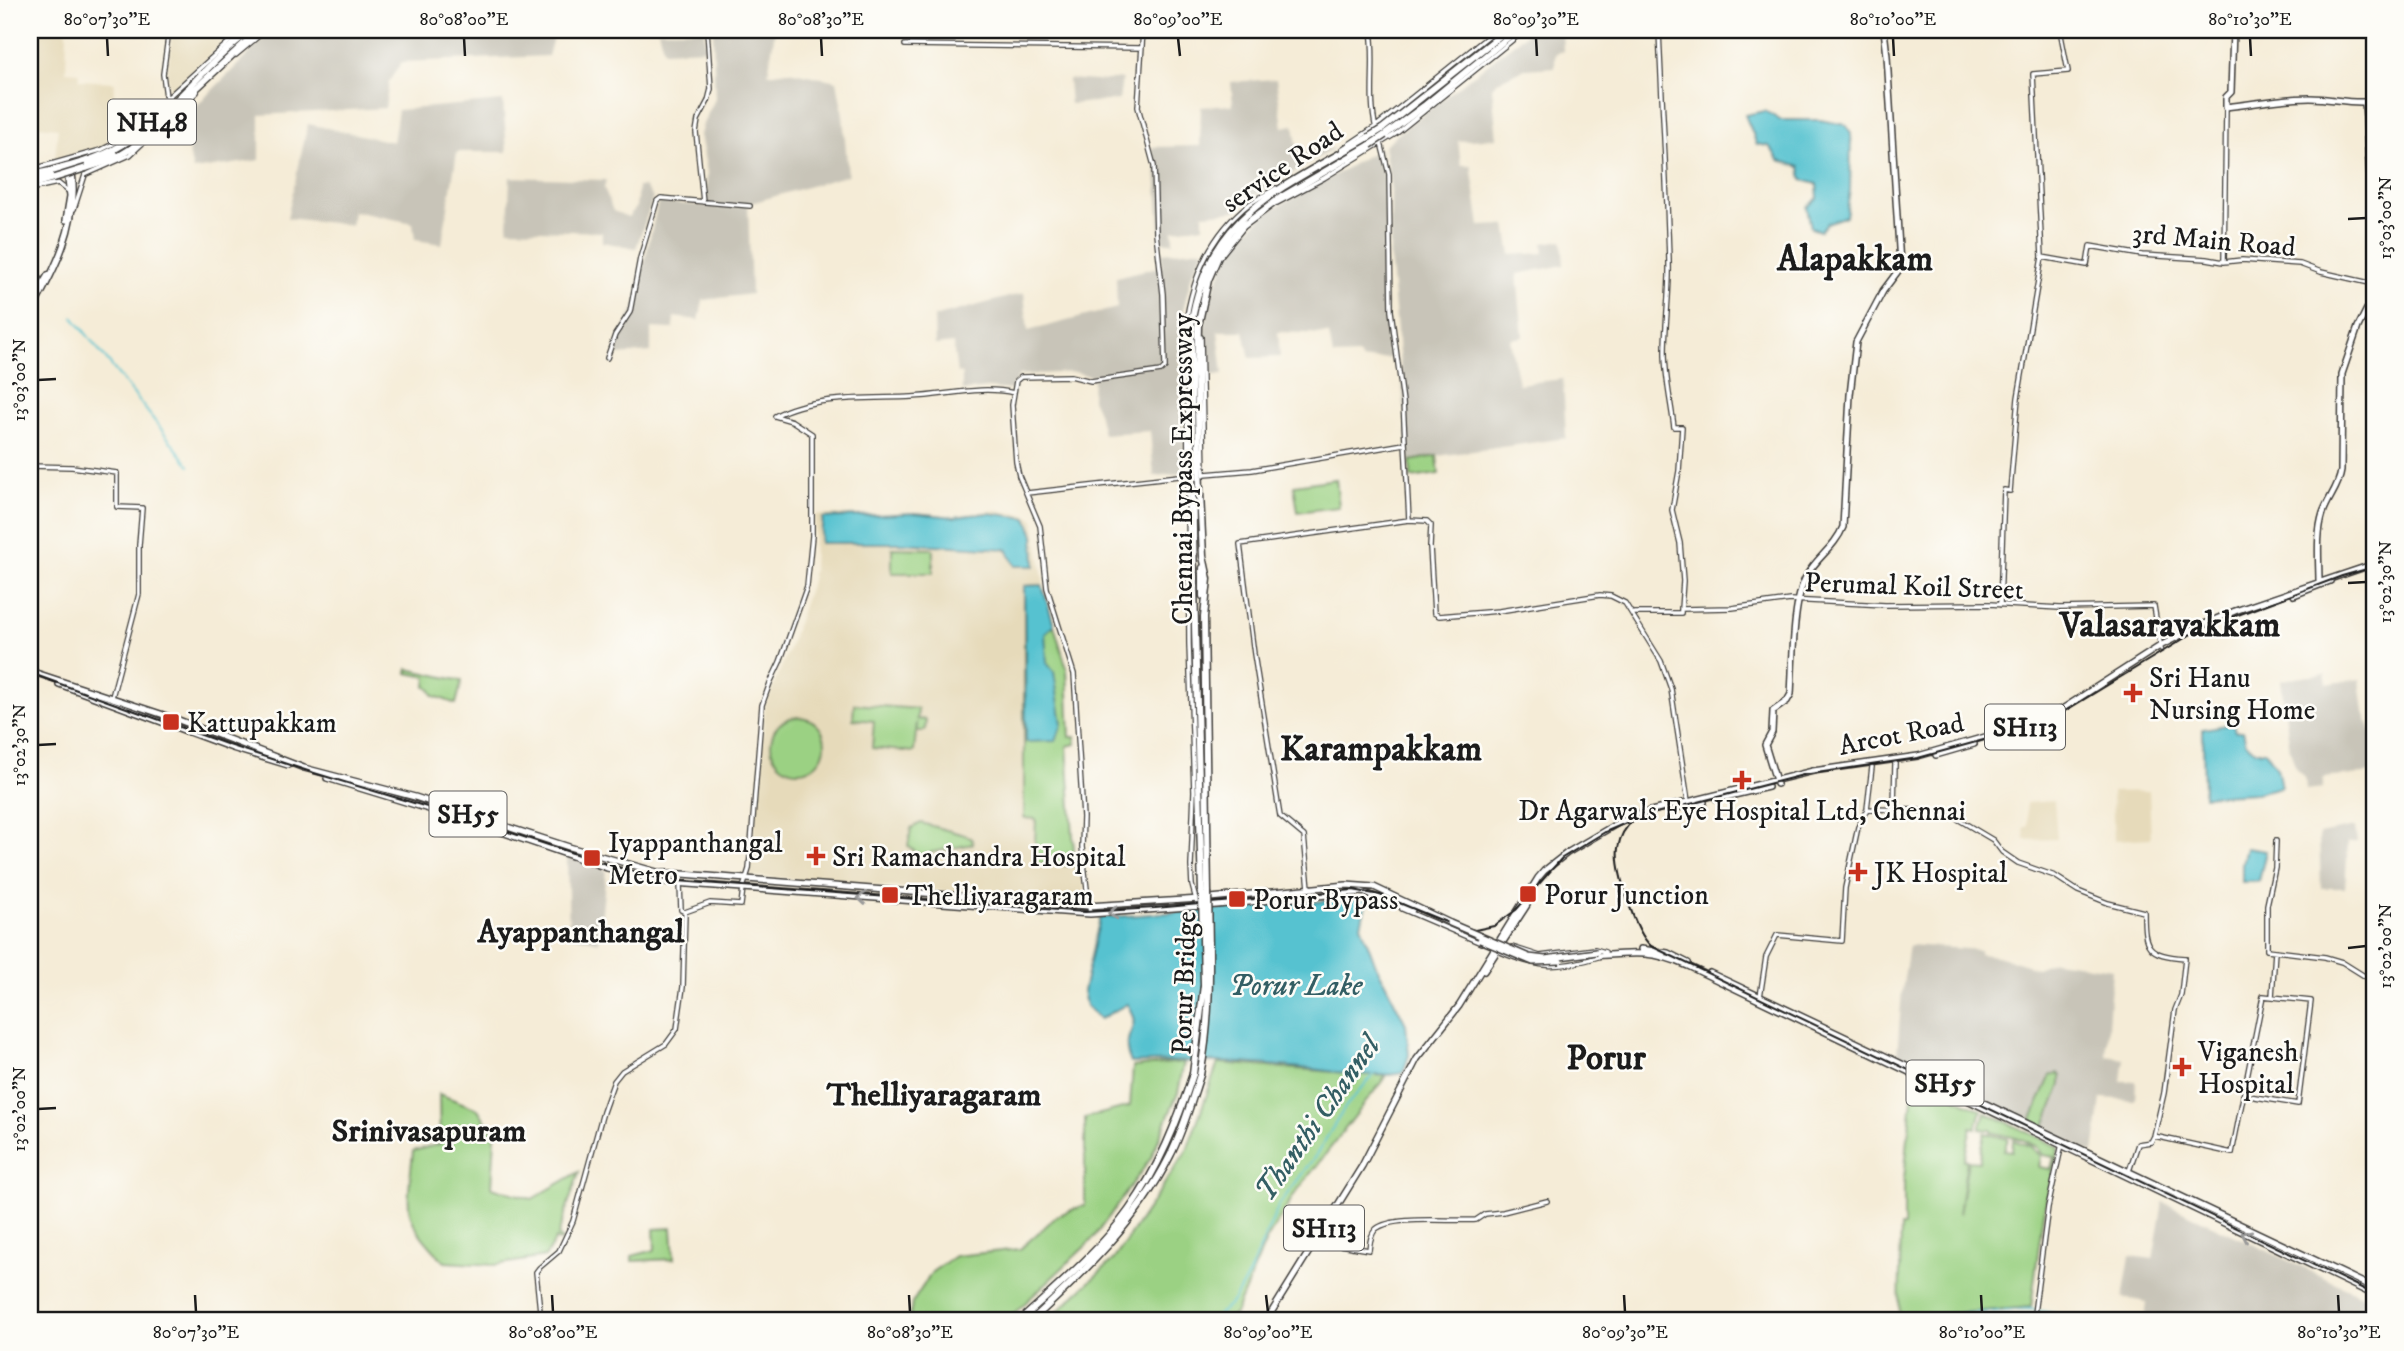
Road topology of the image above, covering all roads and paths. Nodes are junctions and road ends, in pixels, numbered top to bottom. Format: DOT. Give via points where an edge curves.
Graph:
graph roads {
  1 [pos="169,30"];
  2 [pos="242,30"];
  3 [pos="255,30"];
  4 [pos="266,30"];
  5 [pos="707,30"];
  6 [pos="1143,30"];
  7 [pos="1371,30"];
  8 [pos="1496,30"];
  9 [pos="1507,30"];
  10 [pos="1517,30"];
  11 [pos="1525,30"];
  12 [pos="1659,30"];
  13 [pos="1884,30"];
  14 [pos="2060,30"];
  15 [pos="2235,30"];
  16 [pos="2272,30"];
  17 [pos="2337,30"];
  18 [pos="2374,30"];
  19 [pos="247,40"];
  20 [pos="905,46"];
  21 [pos="1142,48"];
  22 [pos="239,49"];
  23 [pos="166,98"];
  24 [pos="2226,107"];
  25 [pos="165,109"];
  26 [pos="1381,130"];
  27 [pos="1381,143"];
  28 [pos="69,169"];
  29 [pos="85,169"];
  30 [pos="30,175"];
  31 [pos="30,187"];
  32 [pos="703,202"];
  33 [pos="70,203"];
  34 [pos="2373,205"];
  35 [pos="750,206"];
  36 [pos="72,213"];
  37 [pos="2374,237"];
  38 [pos="2042,257"];
  39 [pos="2224,262"];
  40 [pos="2374,284"];
  41 [pos="2374,295"];
  42 [pos="30,305"];
  43 [pos="30,314"];
  44 [pos="607,358"];
  45 [pos="1014,393"];
  46 [pos="1404,444"];
  47 [pos="30,466"];
  48 [pos="1196,475"];
  49 [pos="1027,492"];
  50 [pos="1409,520"];
  51 [pos="1193,556"];
  52 [pos="1203,556"];
  53 [pos="2374,566"];
  54 [pos="2344,574"];
  55 [pos="2319,582"];
  56 [pos="2298,591"];
  57 [pos="1799,601"];
  58 [pos="2000,605"];
  59 [pos="1681,609"];
  60 [pos="1200,611"];
  61 [pos="1633,613"];
  62 [pos="2160,648"];
  63 [pos="30,673"];
  64 [pos="110,700"];
  65 [pos="2052,719"];
  66 [pos="1895,763"];
  67 [pos="1872,766"];
  68 [pos="1777,782"];
  69 [pos="415,797"];
  70 [pos="1688,801"];
  71 [pos="413,805"];
  72 [pos="1867,809"];
  73 [pos="1894,809"];
  74 [pos="1601,834"];
  75 [pos="2276,841"];
  76 [pos="747,880"];
  77 [pos="680,884"];
  78 [pos="743,888"];
  79 [pos="1309,888"];
  80 [pos="1205,892"];
  81 [pos="1196,899"];
  82 [pos="1402,903"];
  83 [pos="1088,906"];
  84 [pos="1198,907"];
  85 [pos="685,912"];
  86 [pos="1090,914"];
  87 [pos="1479,933"];
  88 [pos="1476,941"];
  89 [pos="1501,942"];
  90 [pos="1518,949"];
  91 [pos="1496,950"];
  92 [pos="2275,951"];
  93 [pos="1599,954"];
  94 [pos="1514,958"];
  95 [pos="2374,982"];
  96 [pos="1758,997"];
  97 [pos="2272,997"];
  98 [pos="1196,1075"];
  99 [pos="2243,1095"];
  100 [pos="2154,1136"];
  101 [pos="2063,1143"];
  102 [pos="2118,1169"];
  103 [pos="2129,1171"];
  104 [pos="1547,1202"];
  105 [pos="1318,1241"];
  106 [pos="2374,1288"];
  107 [pos="2374,1295"];
  108 [pos="2033,1319"];
  109 [pos="541,1321"];
  110 [pos="1020,1321"];
  111 [pos="1031,1321"];
  112 [pos="1267,1321"];
  1 -- 23 [label="street" via="163,74"];
  2 -- 23 [label="street"];
  3 -- 19 [label="highway, NH48"];
  3 -- 25 [label="highway, NH48"];
  4 -- 19 [label="highway"];
  4 -- 22 [label="street"];
  5 -- 32 [label="street" via="711,89 696,130"];
  6 -- 21 [label="street"];
  7 -- 26 [label="street" via="1372,110"];
  8 -- 26 [label="street, service Road"];
  9 -- 26 [label="highway, Chennai Bypass Expressway"];
  10 -- 26 [label="highway, Chennai Bypass Expressway" via="1424,106"];
  11 -- 27 [label="street"];
  12 -- 59 [label="street" via="1669,285 1665,355 1674,427 1682,427 1672,510 1680,543"];
  13 -- 57 [label="main road" via="1900,264 1856,342 1843,527 1806,576"];
  14 -- 38 [label="street" via="2068,71 2033,74"];
  15 -- 16 [label="street" via="2252,35"];
  15 -- 24 [label="main road"];
  17 -- 18 [label="street"];
  19 -- 22 [label="highway, NH48"];
  20 -- 21 [label="street"];
  21 -- 45 [label="street" via="1138,107 1154,166 1165,367 1138,376 1091,381 1072,376 1020,377"];
  22 -- 29 [label="highway, NH48" via="127,152"];
  23 -- 30 [label="street" via="111,146"];
  24 -- 34 [label="main road" via="2307,98 2365,102"];
  24 -- 39 [label="street"];
  25 -- 29 [label="highway" via="123,149"];
  25 -- 30 [label="highway, NH48" via="112,150"];
  26 -- 27 [label="street"];
  26 -- 48 [label="highway, Chennai Bypass Expressway, bridge" via="1262,209 1219,257 1198,326"];
  26 -- 48 [label="street, service Road" via="1244,208 1205,257 1187,316"];
  27 -- 46 [label="street" via="1388,174 1391,311"];
  27 -- 48 [label="street" via="1270,208 1244,228 1220,259 1206,293 1200,327"];
  28 -- 29 [label="highway"];
  28 -- 30 [label="highway"];
  28 -- 33 [label="main road"];
  28 -- 36 [label="main road"];
  29 -- 31 [label="highway, NH48, bridge"];
  29 -- 36 [label="street"];
  31 -- 33 [label="street" via="60,184 68,191"];
  32 -- 35 [label="street"];
  32 -- 44 [label="street" via="657,201 630,312"];
  33 -- 42 [label="main road" via="58,255"];
  34 -- 37 [label="main road"];
  36 -- 43 [label="main road" via="61,256"];
  38 -- 39 [label="street, 3rd Main Road" via="2087,265 2090,246"];
  38 -- 58 [label="street" via="2018,398 2010,491 2004,490"];
  39 -- 40 [label="street, 3rd Main Road" via="2300,264"];
  41 -- 55 [label="main road" via="2342,374 2340,481 2321,520"];
  45 -- 49 [label="street" via="1016,462"];
  45 -- 76 [label="street" via="998,389 860,398 813,404 775,416 812,433 811,561 803,597 762,705"];
  46 -- 48 [label="street"];
  46 -- 50 [label="street"];
  47 -- 64 [label="street" via="117,473 117,507 142,508 139,594"];
  48 -- 49 [label="street"];
  48 -- 51 [label="highway, Chennai Bypass Expressway"];
  48 -- 52 [label="highway, Chennai Bypass Expressway"];
  48 -- 81 [label="street" via="1192,885"];
  49 -- 83 [label="street" via="1040,526 1047,588 1074,674"];
  50 -- 61 [label="street" via="1431,525 1436,614 1499,611 1600,595 1620,600"];
  50 -- 79 [label="street" via="1240,544 1280,816 1304,836"];
  51 -- 52 [label="highway"];
  51 -- 60 [label="highway, Chennai Bypass Expressway"];
  52 -- 60 [label="highway, Chennai Bypass Expressway" via="1206,579"];
  53 -- 54 [label="main road, Arcot Road / SH113"];
  54 -- 55 [label="main road, Arcot Road / SH113"];
  54 -- 56 [label="main road, Arcot Road / SH113"];
  55 -- 56 [label="main road, Arcot Road / SH113"];
  56 -- 62 [label="main road, Arcot Road / SH113" via="2235,611"];
  57 -- 58 [label="street, Perumal Koil Street"];
  57 -- 59 [label="street, Perumal Koil Street"];
  57 -- 68 [label="main road" via="1790,696 1773,711 1772,732 1765,744"];
  58 -- 62 [label="street, Perumal Koil Street" via="2154,606"];
  59 -- 61 [label="street, Perumal Koil Street" via="1681,613"];
  60 -- 80 [label="highway, Chennai Bypass Expressway"];
  61 -- 70 [label="street" via="1671,689"];
  62 -- 65 [label="main road, Arcot Road / SH113"];
  63 -- 64 [label="main road, SH55"];
  64 -- 69 [label="main road, SH55" via="304,768"];
  64 -- 71 [label="main road, SH55" via="232,748"];
  65 -- 66 [label="main road, Arcot Road / SH113" via="2005,737"];
  65 -- 68 [label="main road, Arcot Road / SH113" via="1904,759 1835,767"];
  66 -- 67 [label="main road, Arcot Road / SH113"];
  66 -- 73 [label="street"];
  67 -- 68 [label="main road, Arcot Road / SH113"];
  67 -- 72 [label="street"];
  68 -- 70 [label="main road, Arcot Road / SH113"];
  68 -- 74 [label="main road, Arcot Road / SH113" via="1654,813"];
  69 -- 71 [label="main road"];
  69 -- 76 [label="main road, SH55" via="632,866"];
  70 -- 74 [label="main road, Arcot Road / SH113" via="1643,813"];
  71 -- 77 [label="main road, SH55" via="607,868"];
  72 -- 73 [label="street"];
  72 -- 96 [label="street" via="1858,827 1845,888 1842,941 1777,935 1766,957"];
  73 -- 100 [label="street" via="1955,818 1993,840 2018,863 2108,903 2144,912 2144,939 2150,947 2157,953 2185,958"];
  74 -- 89 [label="main road, Arcot Road / SH113" via="1546,872"];
  75 -- 92 [label="street" via="2267,905 2267,950"];
  76 -- 78 [label="street"];
  76 -- 83 [label="main road, SH55"];
  77 -- 78 [label="main road, SH55"];
  77 -- 85 [label="street" via="681,910"];
  78 -- 85 [label="street" via="741,905 710,903"];
  86 -- 78 [label="main road, SH55, one-way"];
  79 -- 81 [label="main road, SH55"];
  79 -- 82 [label="main road, SH55" via="1374,887"];
  80 -- 98 [label="highway, Porur Bridge, bridge" via="1204,985"];
  81 -- 83 [label="main road, SH55"];
  81 -- 84 [label="street"];
  82 -- 84 [label="main road, SH55" via="1363,892"];
  82 -- 87 [label="street"];
  82 -- 88 [label="street" via="1401,909"];
  82 -- 93 [label="main road, SH55, bridge" via="1539,963"];
  83 -- 86 [label="street"];
  84 -- 86 [label="main road, SH55, one-way"];
  85 -- 109 [label="street" via="677,1029 666,1044 622,1071 614,1081 573,1222 557,1254 536,1272"];
  87 -- 88 [label="main road"];
  87 -- 89 [label="street"];
  88 -- 91 [label="street"];
  89 -- 90 [label="street"];
  89 -- 91 [label="main road, SH113"];
  90 -- 93 [label="street" via="1540,956 1595,949"];
  90 -- 94 [label="street"];
  91 -- 94 [label="street"];
  91 -- 105 [label="main road, SH113" via="1417,1059 1373,1152"];
  92 -- 95 [label="street" via="2342,962"];
  92 -- 97 [label="street"];
  93 -- 94 [label="street" via="1549,966"];
  93 -- 96 [label="main road, SH55" via="1657,950"];
  96 -- 101 [label="main road, SH55"];
  97 -- 99 [label="street" via="2263,996"];
  97 -- 99 [label="street" via="2311,1001 2298,1104"];
  98 -- 110 [label="highway" via="1165,1149 1128,1211 1091,1254"];
  98 -- 111 [label="highway" via="1159,1177 1096,1260"];
  99 -- 100 [label="street" via="2232,1153"];
  100 -- 103 [label="street" via="2151,1142 2138,1144"];
  101 -- 102 [label="main road, SH55"];
  101 -- 108 [label="street" via="2048,1207"];
  102 -- 103 [label="main road, SH55"];
  107 -- 102 [label="main road, SH55, one-way"];
  103 -- 106 [label="main road, SH55"];
  104 -- 105 [label="street" via="1485,1214 1476,1220 1402,1220 1377,1229 1369,1250"];
  105 -- 112 [label="main road, SH113"];
}
